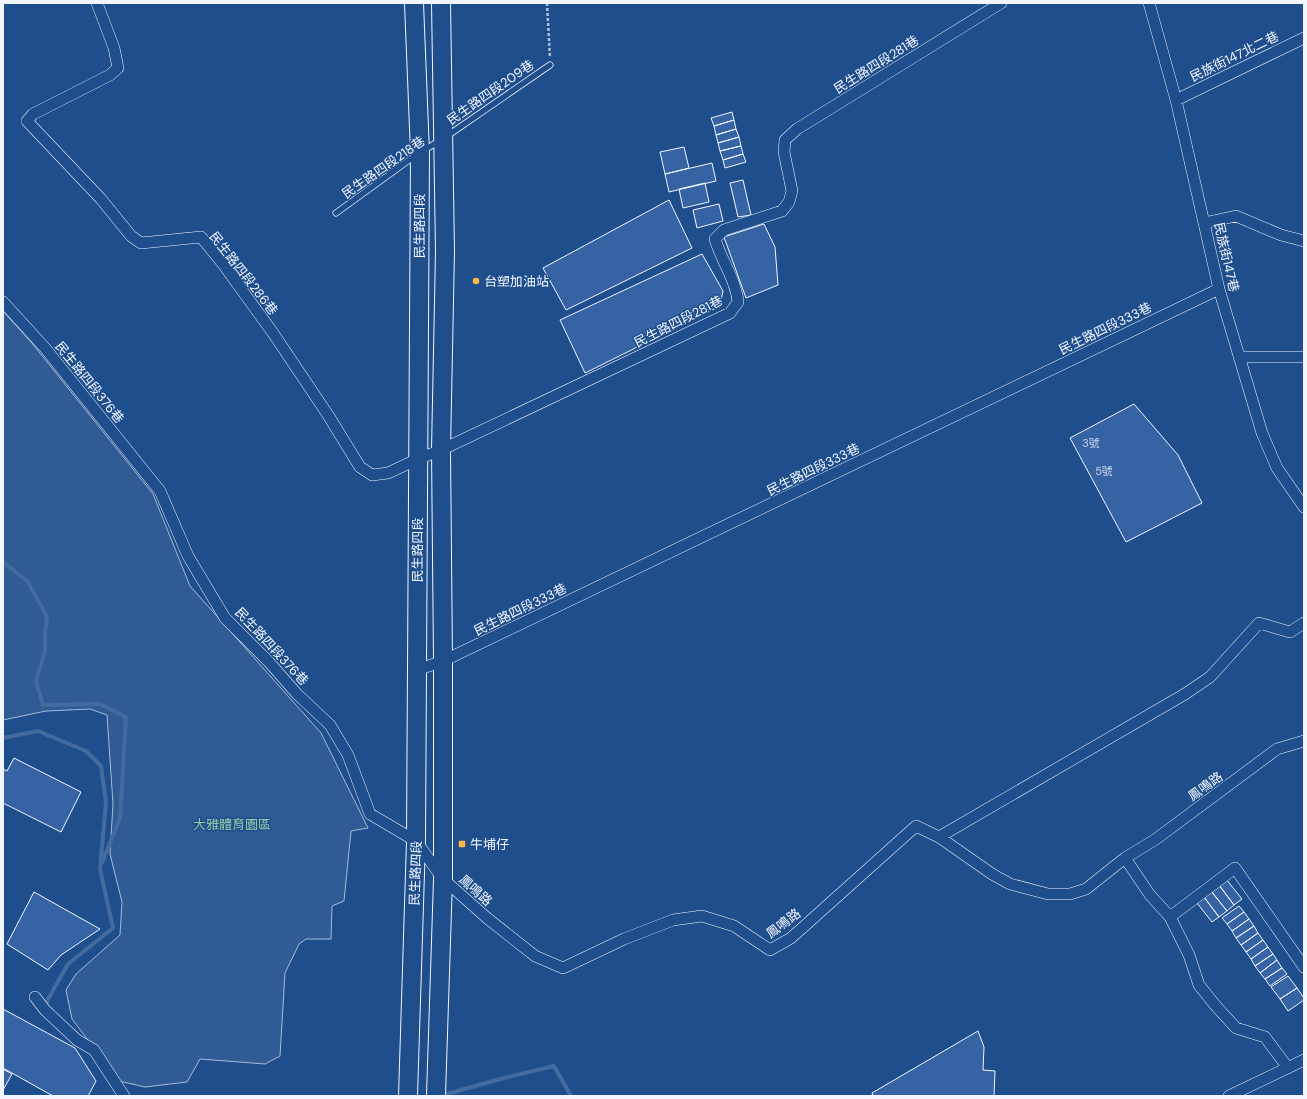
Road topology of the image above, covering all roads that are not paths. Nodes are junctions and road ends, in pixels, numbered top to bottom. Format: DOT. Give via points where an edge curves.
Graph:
graph roads {
  1 [pos="97,3"];
  2 [pos="414,3"];
  3 [pos="441,3"];
  4 [pos="1001,3"];
  5 [pos="1149,3"];
  6 [pos="1304,38"];
  7 [pos="550,65"];
  8 [pos="1176,100"];
  9 [pos="443,138"];
  10 [pos="420,153"];
  11 [pos="336,213"];
  12 [pos="1204,223"];
  13 [pos="1304,241"];
  14 [pos="1219,289"];
  15 [pos="3,302"];
  16 [pos="1239,357"];
  17 [pos="1304,357"];
  18 [pos="441,450"];
  19 [pos="418,459"];
  20 [pos="1304,507"];
  21 [pos="1304,622"];
  22 [pos="443,661"];
  23 [pos="417,670"];
  24 [pos="1304,742"];
  25 [pos="938,837"];
  26 [pos="416,840"];
  27 [pos="1124,858"];
  28 [pos="443,879"];
  29 [pos="1170,917"];
  30 [pos="1304,967"];
  31 [pos="36,997"];
  32 [pos="1304,1060"];
  33 [pos="1288,1068"];
  34 [pos="124,1096"];
  35 [pos="408,1096"];
  36 [pos="436,1096"];
  37 [pos="1229,1096"];
  1 -- 19 [label="street, 民生路四段286巷" via="114,48 118,68 110,75 33,114 27,121 101,199 131,236 142,243 201,237 273,333 360,467 372,475 388,474"];
  2 -- 10 [label="main road, 民生路四段"];
  3 -- 9 [label="main road, 民生路四段"];
  4 -- 18 [label="street, 民生路四段281巷" via="797,129 785,140 784,152 792,191 782,211 724,230 715,240 737,292 738,302 730,313"];
  5 -- 8 [label="street, 民族街147巷"];
  6 -- 8 [label="street, 民族街147北二巷"];
  7 -- 9 [label="lane, 民生路四段209巷"];
  8 -- 12 [label="street, 民族街147巷"];
  9 -- 10 [label="lane, 民生路四段218巷"];
  9 -- 18 [label="main road, 民生路四段" via="445,251"];
  10 -- 11 [label="lane, 民生路四段218巷"];
  10 -- 19 [label="main road, 民生路四段"];
  12 -- 13 [label="street" via="1236,216 1281,235"];
  12 -- 14 [label="street, 民族街147巷"];
  14 -- 16 [label="street, 民族街147巷"];
  14 -- 22 [label="street, 民生路四段333巷"];
  15 -- 26 [label="street, 民生路四段376巷" via="50,355 160,491 188,556 225,618 330,725 348,755 370,814"];
  16 -- 17 [label="street"];
  16 -- 20 [label="street, 民族街147巷" via="1262,433 1277,468"];
  18 -- 19 [label="street, 民生路四段286巷"];
  18 -- 22 [label="main road, 民生路四段"];
  19 -- 23 [label="main road, 民生路四段"];
  21 -- 25 [label="street" via="1290,632 1259,623 1210,677 1185,694"];
  22 -- 23 [label="street, 民生路四段333巷"];
  22 -- 28 [label="main road, 民生路四段"];
  23 -- 26 [label="main road, 民生路四段"];
  24 -- 27 [label="street, 鳳鳴路" via="1277,749 1156,839"];
  25 -- 27 [label="street, 鳳鳴路" via="1010,884 1048,894 1070,894 1086,888"];
  25 -- 28 [label="street, 鳳鳴路" via="916,826 791,938 770,950 734,926 702,916 673,920 624,939 563,968 535,956"];
  26 -- 28 [label="street, 鳳鳴路"];
  26 -- 35 [label="main road, 民生路四段"];
  27 -- 29 [label="street" via="1150,895"];
  28 -- 36 [label="main road, 民生路四段"];
  29 -- 30 [label="street" via="1235,868"];
  29 -- 33 [label="street" via="1189,954 1199,986 1236,1028 1265,1037"];
  31 -- 34 [label="street" via="45,1010 77,1040 94,1050"];
  32 -- 33 [label="street"];
  33 -- 37 [label="street"];
}
